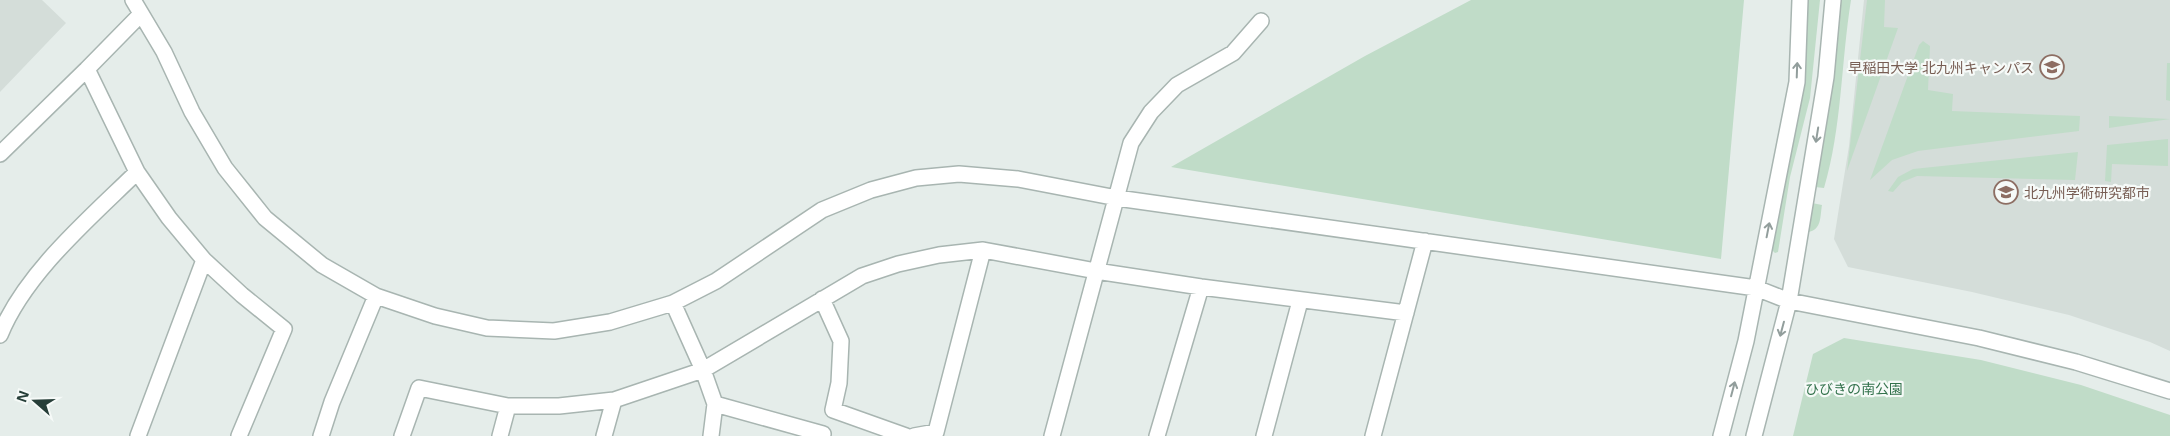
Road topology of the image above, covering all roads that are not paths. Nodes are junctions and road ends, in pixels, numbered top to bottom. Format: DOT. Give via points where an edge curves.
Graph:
graph roads {
  1 [pos="133,0"];
  2 [pos="1800,0"];
  3 [pos="1833,0"];
  4 [pos="141,14"];
  5 [pos="1261,22"];
  6 [pos="87,69"];
  7 [pos="0,154"];
  8 [pos="137,172"];
  9 [pos="1116,198"];
  10 [pos="1425,241"];
  11 [pos="983,250"];
  12 [pos="204,260"];
  13 [pos="1096,271"];
  14 [pos="1201,287"];
  15 [pos="1756,288"];
  16 [pos="376,296"];
  17 [pos="822,298"];
  18 [pos="1300,300"];
  19 [pos="1789,301"];
  20 [pos="673,303"];
  21 [pos="1406,313"];
  22 [pos="0,335"];
  23 [pos="703,370"];
  24 [pos="2170,391"];
  25 [pos="614,400"];
  26 [pos="715,404"];
  27 [pos="508,406"];
  28 [pos="138,436"];
  29 [pos="239,436"];
  30 [pos="321,436"];
  31 [pos="402,436"];
  32 [pos="500,436"];
  33 [pos="604,436"];
  34 [pos="711,436"];
  35 [pos="822,436"];
  36 [pos="906,436"];
  37 [pos="914,436"];
  38 [pos="1052,436"];
  39 [pos="1157,436"];
  40 [pos="1264,436"];
  41 [pos="1372,436"];
  42 [pos="1721,436"];
  43 [pos="1754,436"];
  1 -- 4 [label="street"];
  15 -- 2 [label="street, one-way" via="1797,82"];
  3 -- 19 [label="street, one-way" via="1826,77"];
  4 -- 6 [label="street"];
  4 -- 16 [label="street" via="225,168 266,218 322,265"];
  5 -- 9 [label="street" via="1233,53 1177,85 1151,112 1131,143"];
  6 -- 7 [label="street"];
  6 -- 8 [label="street"];
  8 -- 12 [label="street"];
  8 -- 22 [label="street" via="68,239 25,290"];
  9 -- 10 [label="street"];
  9 -- 13 [label="street"];
  9 -- 20 [label="street" via="1018,179 959,174 916,178 871,190 822,210 716,281"];
  10 -- 15 [label="street"];
  10 -- 21 [label="street"];
  11 -- 13 [label="street"];
  11 -- 17 [label="street" via="898,264 862,276"];
  11 -- 37 [label="street" via="936,432"];
  12 -- 28 [label="street"];
  12 -- 29 [label="street" via="284,329"];
  13 -- 14 [label="street"];
  13 -- 38 [label="street"];
  14 -- 18 [label="street"];
  14 -- 39 [label="street"];
  15 -- 19 [label="street"];
  42 -- 15 [label="street, one-way"];
  16 -- 20 [label="street" via="435,316 487,328 554,331 610,322"];
  16 -- 30 [label="street"];
  17 -- 23 [label="street"];
  17 -- 36 [label="street" via="840,341 839,384 833,410"];
  18 -- 21 [label="street"];
  18 -- 40 [label="street"];
  19 -- 24 [label="street" via="1979,338 2076,362"];
  19 -- 43 [label="street, one-way"];
  20 -- 23 [label="street"];
  21 -- 41 [label="street"];
  23 -- 25 [label="street"];
  23 -- 26 [label="street"];
  25 -- 27 [label="street" via="559,406"];
  25 -- 33 [label="street"];
  26 -- 34 [label="street"];
  26 -- 35 [label="street"];
  27 -- 31 [label="street" via="419,388"];
  27 -- 32 [label="street"];
}
